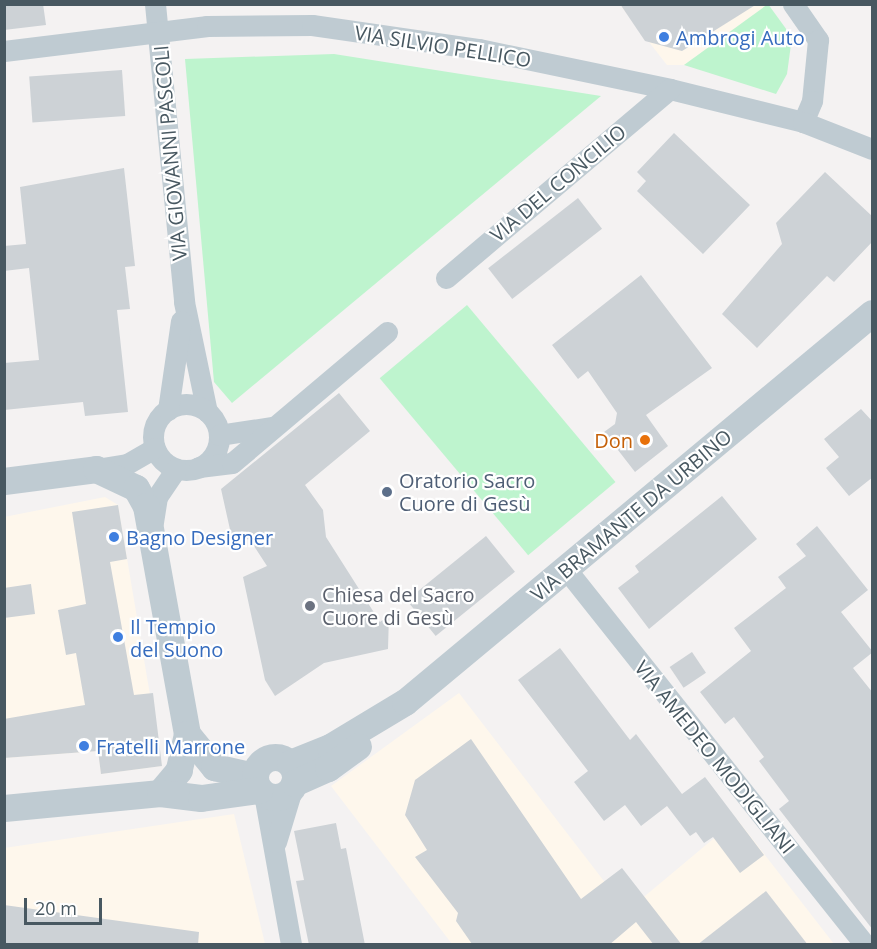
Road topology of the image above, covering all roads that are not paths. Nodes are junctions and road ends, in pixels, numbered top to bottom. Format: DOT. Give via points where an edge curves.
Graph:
graph roads {
  1 [pos="155,4"];
  2 [pos="793,4"];
  3 [pos="313,15"];
  4 [pos="159,32"];
  5 [pos="4,51"];
  6 [pos="670,89"];
  7 [pos="803,122"];
  8 [pos="873,149"];
  9 [pos="446,278"];
  10 [pos="184,302"];
  11 [pos="873,313"];
  12 [pos="387,332"];
  13 [pos="168,410"];
  14 [pos="207,412"];
  15 [pos="272,427"];
  16 [pos="219,435"];
  17 [pos="155,448"];
  18 [pos="199,467"];
  19 [pos="96,469"];
  20 [pos="176,469"];
  21 [pos="4,481"];
  22 [pos="153,522"];
  23 [pos="566,569"];
  24 [pos="187,734"];
  25 [pos="292,778"];
  26 [pos="259,787"];
  27 [pos="160,792"];
  28 [pos="4,808"];
  29 [pos="274,861"];
  30 [pos="291,945"];
  31 [pos="864,945"];
  1 -- 4 [label="street, VIA GIOVANNI PASCOLI"];
  2 -- 7 [label="street" via="818,40 812,101"];
  3 -- 4 [label="street, VIA SILVIO PELLICO"];
  3 -- 6 [label="street, VIA SILVIO PELLICO"];
  4 -- 5 [label="street, VIA SILVIO PELLICO"];
  4 -- 10 [label="street, VIA GIOVANNI PASCOLI"];
  6 -- 7 [label="street, VIA SILVIO PELLICO"];
  6 -- 9 [label="street, VIA DEL CONCILIO"];
  7 -- 8 [label="street, VIA SILVIO PELLICO"];
  10 -- 13 [label="street, VIA GIOVANNI PASCOLI"];
  10 -- 14 [label="street, VIA GIOVANNI PASCOLI"];
  11 -- 23 [label="street, VIA BRAMANTE DA URBINO"];
  12 -- 15 [label="street"];
  13 -- 14 [label="street" via="186,404"];
  13 -- 17 [label="street" via="156,425"];
  14 -- 16 [label="street"];
  15 -- 16 [label="street"];
  15 -- 18 [label="street" via="232,463"];
  16 -- 18 [label="street" via="215,452"];
  17 -- 19 [label="street" via="127,464"];
  17 -- 20 [label="street"];
  18 -- 20 [label="street"];
  19 -- 21 [label="street"];
  19 -- 22 [label="street" via="136,488"];
  20 -- 22 [label="street" via="157,497"];
  22 -- 24 [label="street"];
  23 -- 25 [label="street, VIA BRAMANTE DA URBINO" via="387,715"];
  23 -- 31 [label="street, VIA AMEDEO MODIGLIANI"];
  24 -- 26 [label="street" via="214,767"];
  24 -- 27 [label="street" via="179,770"];
  25 -- 26 [label="street" via="276,798"];
  25 -- 26 [label="street" via="266,759"];
  25 -- 29 [label="street"];
  26 -- 27 [label="street" via="201,798"];
  26 -- 29 [label="street"];
  27 -- 28 [label="street"];
  29 -- 30 [label="street"];
}
